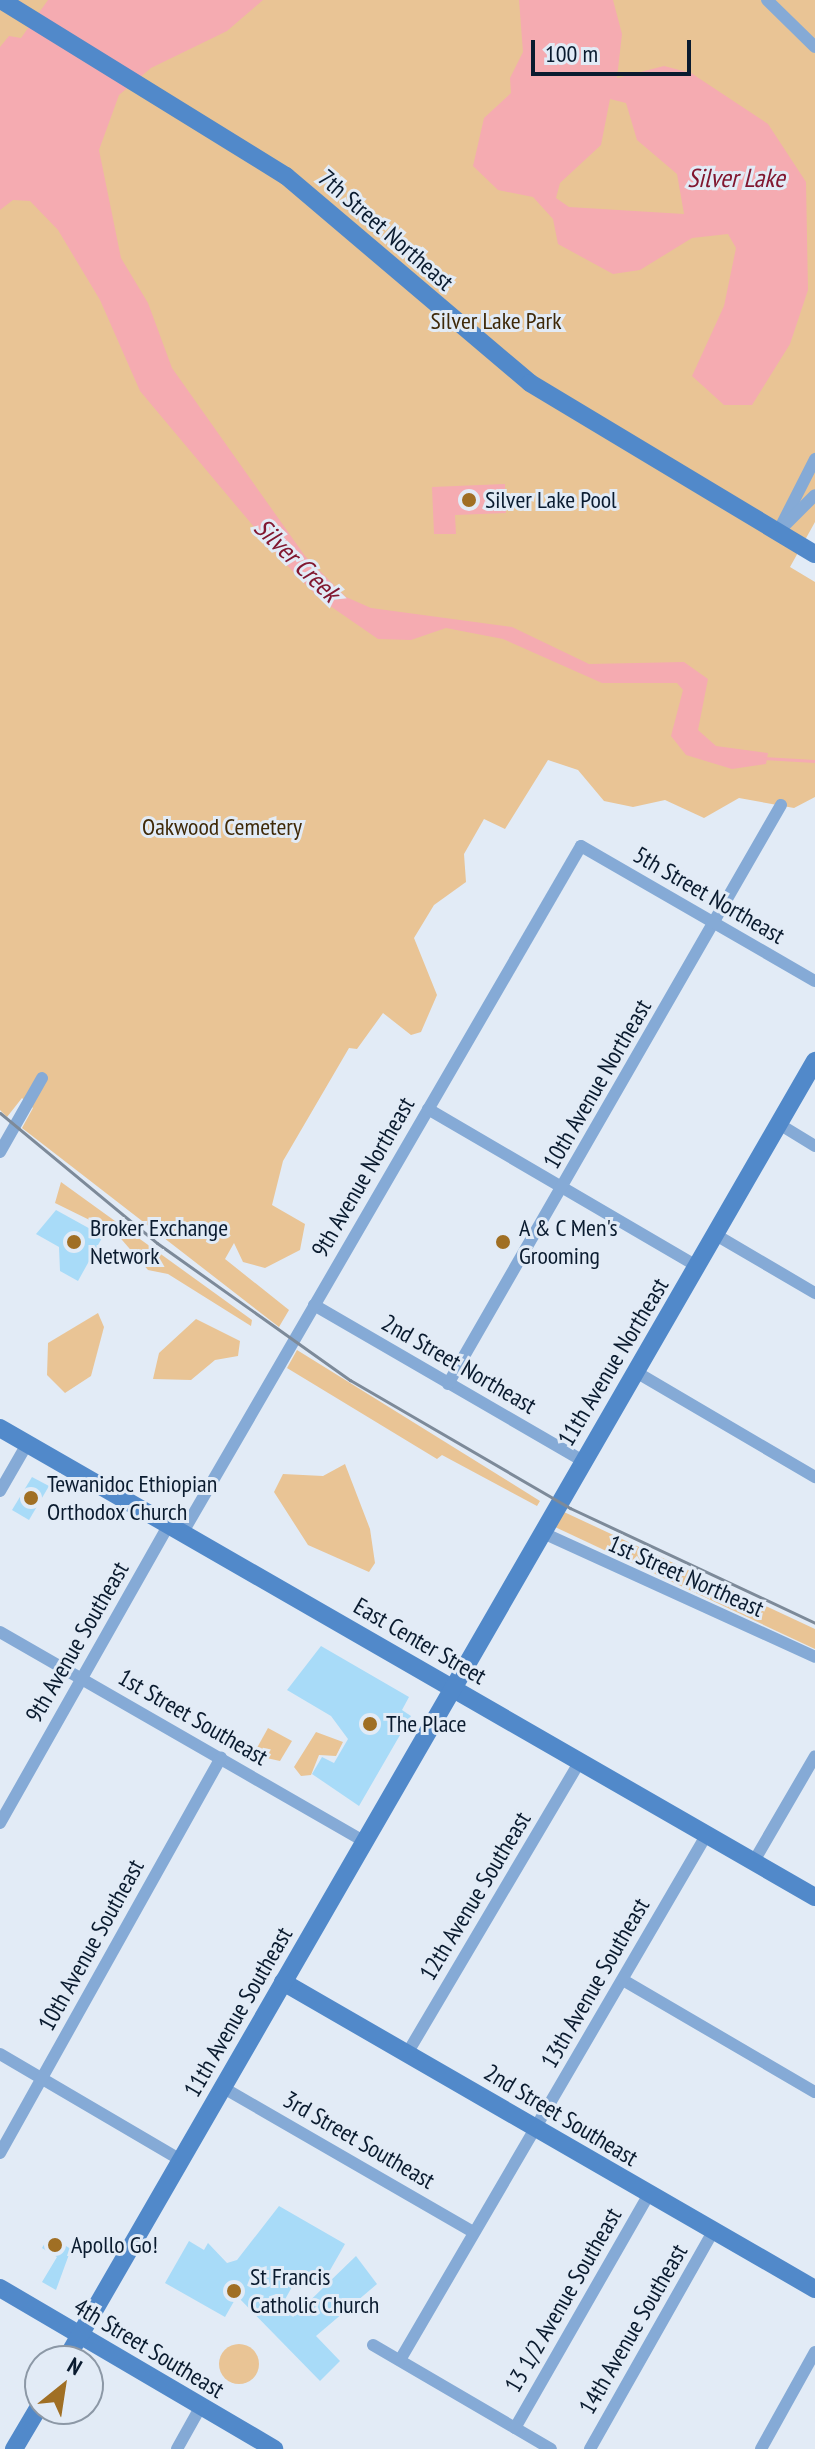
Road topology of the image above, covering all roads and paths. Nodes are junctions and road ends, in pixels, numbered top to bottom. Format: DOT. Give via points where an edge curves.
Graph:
graph roads {
  1 [pos="1,0"];
  2 [pos="767,0"];
  3 [pos="815,47"];
  4 [pos="815,459"];
  5 [pos="815,495"];
  6 [pos="778,532"];
  7 [pos="815,554"];
  8 [pos="781,805"];
  9 [pos="581,846"];
  10 [pos="714,923"];
  11 [pos="815,981"];
  12 [pos="815,1061"];
  13 [pos="42,1078"];
  14 [pos="428,1109"];
  15 [pos="779,1124"];
  16 [pos="815,1146"];
  17 [pos="0,1152"];
  18 [pos="563,1188"];
  19 [pos="716,1235"];
  20 [pos="697,1266"];
  21 [pos="815,1293"];
  22 [pos="314,1305"];
  23 [pos="636,1372"];
  24 [pos="448,1384"];
  25 [pos="0,1428"];
  26 [pos="27,1444"];
  27 [pos="583,1461"];
  28 [pos="815,1477"];
  29 [pos="0,1491"];
  30 [pos="176,1528"];
  31 [pos="541,1532"];
  32 [pos="0,1632"];
  33 [pos="815,1657"];
  34 [pos="81,1678"];
  35 [pos="451,1688"];
  36 [pos="815,1756"];
  37 [pos="221,1758"];
  38 [pos="580,1761"];
  39 [pos="0,1823"];
  40 [pos="707,1834"];
  41 [pos="364,1841"];
  42 [pos="754,1861"];
  43 [pos="815,1897"];
  44 [pos="623,1980"];
  45 [pos="283,1982"];
  46 [pos="408,2052"];
  47 [pos="0,2054"];
  48 [pos="42,2079"];
  49 [pos="222,2087"];
  50 [pos="815,2092"];
  51 [pos="535,2127"];
  52 [pos="0,2153"];
  53 [pos="181,2160"];
  54 [pos="649,2194"];
  55 [pos="714,2230"];
  56 [pos="473,2232"];
  57 [pos="0,2288"];
  58 [pos="815,2289"];
  59 [pos="81,2335"];
  60 [pos="75,2345"];
  61 [pos="373,2345"];
  62 [pos="815,2352"];
  63 [pos="400,2360"];
  64 [pos="201,2406"];
  65 [pos="28,2425"];
  66 [pos="515,2428"];
  67 [pos="14,2449"];
  68 [pos="177,2449"];
  69 [pos="274,2449"];
  70 [pos="551,2449"];
  71 [pos="590,2449"];
  72 [pos="761,2449"];
  1 -- 6 [label="main road, 7th Street Northeast" via="299,185 530,383"];
  2 -- 3 [label="street"];
  4 -- 6 [label="street"];
  5 -- 6 [label="street"];
  6 -- 7 [label="main road, 7th Street Northeast"];
  8 -- 10 [label="street, 10th Avenue Northeast"];
  9 -- 10 [label="street, 5th Street Northeast"];
  9 -- 14 [label="street, 9th Avenue Northeast"];
  10 -- 11 [label="street, 5th Street Northeast"];
  10 -- 18 [label="street, 10th Avenue Northeast"];
  12 -- 15 [label="main road, 11th Avenue Northeast"];
  13 -- 17 [label="street"];
  14 -- 18 [label="street"];
  14 -- 22 [label="street, 9th Avenue Northeast"];
  15 -- 16 [label="street"];
  15 -- 19 [label="main road, 11th Avenue Northeast"];
  18 -- 20 [label="street"];
  18 -- 24 [label="street, 10th Avenue Northeast"];
  19 -- 20 [label="main road, 11th Avenue Northeast"];
  19 -- 21 [label="street"];
  20 -- 23 [label="main road, 11th Avenue Northeast"];
  22 -- 24 [label="street, 2nd Street Northeast"];
  22 -- 30 [label="street, 9th Avenue Northeast"];
  23 -- 27 [label="main road, 11th Avenue Northeast"];
  23 -- 28 [label="street"];
  24 -- 27 [label="street, 2nd Street Northeast"];
  25 -- 26 [label="main road, East Center Street"];
  26 -- 29 [label="street"];
  26 -- 30 [label="main road, East Center Street"];
  27 -- 31 [label="main road, 11th Avenue Northeast"];
  30 -- 34 [label="street, 9th Avenue Southeast"];
  30 -- 35 [label="main road, East Center Street"];
  31 -- 33 [label="street, 1st Street Northeast"];
  31 -- 35 [label="main road, 11th Avenue Northeast"];
  32 -- 34 [label="street, 1st Street Southeast"];
  34 -- 37 [label="street, 1st Street Southeast"];
  34 -- 39 [label="street, 9th Avenue Southeast"];
  35 -- 38 [label="main road, East Center Street"];
  35 -- 41 [label="main road, 11th Avenue Southeast"];
  36 -- 42 [label="street"];
  37 -- 41 [label="street, 1st Street Southeast"];
  37 -- 48 [label="street, 10th Avenue Southeast"];
  38 -- 40 [label="main road, East Center Street"];
  38 -- 46 [label="street, 12th Avenue Southeast"];
  40 -- 42 [label="main road, East Center Street"];
  40 -- 44 [label="street, 13th Avenue Southeast"];
  41 -- 45 [label="main road, 11th Avenue Southeast"];
  42 -- 43 [label="main road, East Center Street"];
  44 -- 50 [label="street"];
  44 -- 51 [label="street, 13th Avenue Southeast"];
  45 -- 46 [label="main road, 2nd Street Southeast"];
  45 -- 49 [label="main road, 11th Avenue Southeast"];
  46 -- 51 [label="main road, 2nd Street Southeast"];
  47 -- 48 [label="street"];
  48 -- 52 [label="street, 10th Avenue Southeast"];
  48 -- 53 [label="street"];
  49 -- 53 [label="main road, 11th Avenue Southeast"];
  49 -- 56 [label="street, 3rd Street Southeast"];
  51 -- 54 [label="main road, 2nd Street Southeast"];
  51 -- 56 [label="street, 13th Avenue Southeast"];
  53 -- 59 [label="main road, 11th Avenue Southeast"];
  54 -- 55 [label="main road, 2nd Street Southeast"];
  54 -- 66 [label="street, 13 1/2 Avenue Southeast"];
  55 -- 58 [label="main road, 2nd Street Southeast"];
  55 -- 71 [label="street, 14th Avenue Southeast"];
  56 -- 63 [label="street, 13th Avenue Southeast"];
  57 -- 59 [label="main road, 4th Street Southeast"];
  59 -- 60 [label="main road, 11th Avenue Southeast"];
  59 -- 64 [label="main road, 4th Street Southeast"];
  61 -- 63 [label="street"];
  62 -- 72 [label="street"];
  63 -- 66 [label="street"];
  64 -- 68 [label="street"];
  64 -- 69 [label="main road, 4th Street Southeast"];
  65 -- 67 [label="main road"];
  66 -- 70 [label="street"];
}
